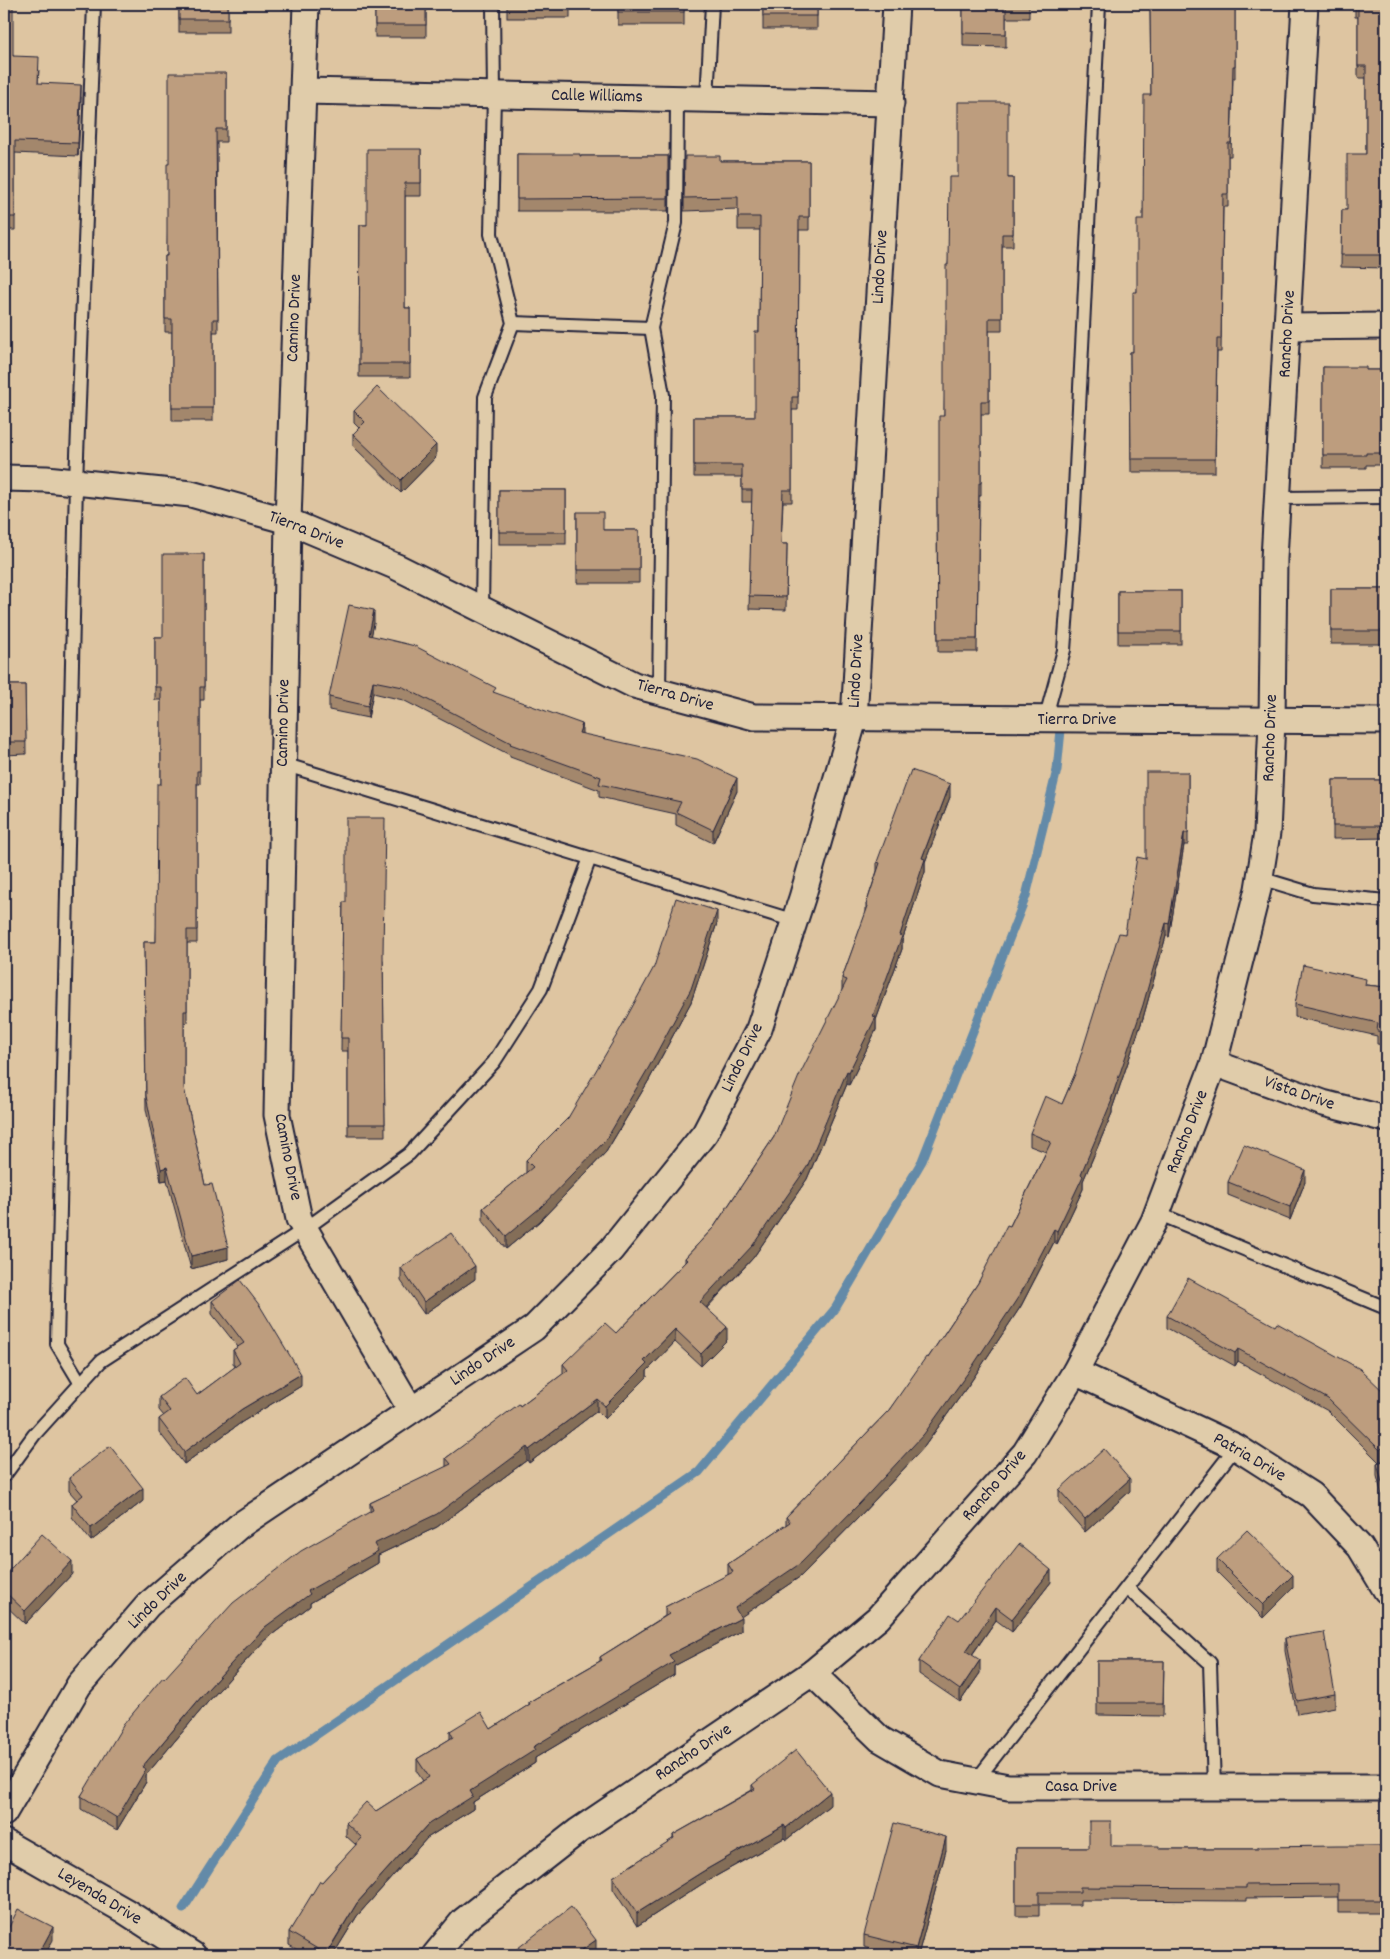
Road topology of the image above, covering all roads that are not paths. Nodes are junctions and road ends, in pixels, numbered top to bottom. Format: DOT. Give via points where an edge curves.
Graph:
graph roads {
  1 [pos="94,4"];
  2 [pos="306,4"];
  3 [pos="493,4"];
  4 [pos="712,4"];
  5 [pos="896,4"];
  6 [pos="1099,4"];
  7 [pos="1305,4"];
  8 [pos="303,91"];
  9 [pos="494,95"];
  10 [pos="677,99"];
  11 [pos="707,99"];
  12 [pos="891,103"];
  13 [pos="513,323"];
  14 [pos="1386,326"];
  15 [pos="1288,327"];
  16 [pos="650,328"];
  17 [pos="4,478"];
  18 [pos="76,482"];
  19 [pos="1279,498"];
  20 [pos="1386,498"];
  21 [pos="288,521"];
  22 [pos="482,610"];
  23 [pos="659,692"];
  24 [pos="854,719"];
  25 [pos="1046,720"];
  26 [pos="1272,721"];
  27 [pos="1386,721"];
  28 [pos="283,764"];
  29 [pos="590,858"];
  30 [pos="1260,878"];
  31 [pos="1386,901"];
  32 [pos="795,920"];
  33 [pos="1214,1063"];
  34 [pos="1386,1119"];
  35 [pos="1157,1214"];
  36 [pos="305,1229"];
  37 [pos="1386,1308"];
  38 [pos="1075,1372"];
  39 [pos="81,1384"];
  40 [pos="411,1410"];
  41 [pos="1236,1447"];
  42 [pos="4,1476"];
  43 [pos="1127,1588"];
  44 [pos="1386,1590"];
  45 [pos="812,1673"];
  46 [pos="976,1782"];
  47 [pos="1214,1787"];
  48 [pos="1386,1787"];
  49 [pos="4,1812"];
  50 [pos="4,1842"];
  51 [pos="193,1955"];
  52 [pos="435,1955"];
  1 -- 18 [label="lane"];
  2 -- 8 [label="street, Camino Drive"];
  3 -- 9 [label="lane"];
  4 -- 11 [label="lane"];
  5 -- 12 [label="street, Lindo Drive"];
  6 -- 25 [label="lane" via="1064,650"];
  7 -- 15 [label="street, Rancho Drive"];
  8 -- 9 [label="street, Calle Williams"];
  8 -- 21 [label="street, Camino Drive"];
  9 -- 10 [label="street, Calle Williams"];
  9 -- 13 [label="lane" via="491,234"];
  10 -- 11 [label="street, Calle Williams"];
  10 -- 16 [label="lane" via="676,223"];
  11 -- 12 [label="street, Calle Williams"];
  12 -- 24 [label="street, Lindo Drive"];
  13 -- 16 [label="lane"];
  13 -- 22 [label="lane" via="484,396"];
  14 -- 15 [label="street"];
  15 -- 19 [label="street, Rancho Drive"];
  16 -- 23 [label="lane" via="663,395"];
  17 -- 18 [label="street, Tierra Drive"];
  18 -- 21 [label="street, Tierra Drive" via="190,494"];
  18 -- 39 [label="lane" via="57,1344"];
  19 -- 20 [label="lane"];
  19 -- 26 [label="street, Rancho Drive" via="1274,559"];
  21 -- 22 [label="street, Tierra Drive" via="397,567"];
  21 -- 28 [label="street, Camino Drive"];
  22 -- 23 [label="street, Tierra Drive" via="634,685"];
  23 -- 24 [label="street, Tierra Drive" via="754,717"];
  24 -- 25 [label="street, Tierra Drive"];
  24 -- 32 [label="street, Lindo Drive"];
  25 -- 26 [label="street, Tierra Drive"];
  26 -- 27 [label="street, Tierra Drive"];
  26 -- 30 [label="street, Rancho Drive" via="1267,833"];
  28 -- 29 [label="lane"];
  28 -- 36 [label="street, Camino Drive" via="277,1114 299,1219"];
  29 -- 32 [label="lane"];
  29 -- 36 [label="lane" via="541,989 494,1062 409,1154"];
  30 -- 31 [label="lane" via="1313,894"];
  30 -- 33 [label="street, Rancho Drive"];
  32 -- 40 [label="street, Lindo Drive" via="759,1029 705,1132 611,1250 534,1328"];
  33 -- 34 [label="street, Vista Drive" via="1323,1103"];
  33 -- 35 [label="street, Rancho Drive"];
  35 -- 37 [label="lane"];
  35 -- 38 [label="street, Rancho Drive"];
  36 -- 39 [label="lane" via="101,1361"];
  36 -- 40 [label="street, Camino Drive"];
  38 -- 41 [label="street, Patria Drive"];
  38 -- 45 [label="street, Rancho Drive" via="1025,1453 878,1618"];
  39 -- 42 [label="lane" via="34,1435"];
  40 -- 49 [label="street, Lindo Drive" via="239,1526 148,1605 79,1685"];
  41 -- 43 [label="lane"];
  41 -- 44 [label="street, Patria Drive" via="1311,1495 1360,1547"];
  43 -- 46 [label="lane"];
  43 -- 47 [label="lane" via="1210,1663"];
  45 -- 46 [label="street, Casa Drive" via="880,1739 940,1774"];
  45 -- 52 [label="street, Rancho Drive" via="578,1831 463,1921"];
  46 -- 47 [label="street, Casa Drive" via="1008,1787"];
  47 -- 48 [label="street, Casa Drive"];
  50 -- 51 [label="street, Leyenda Drive" via="125,1911"];
}
